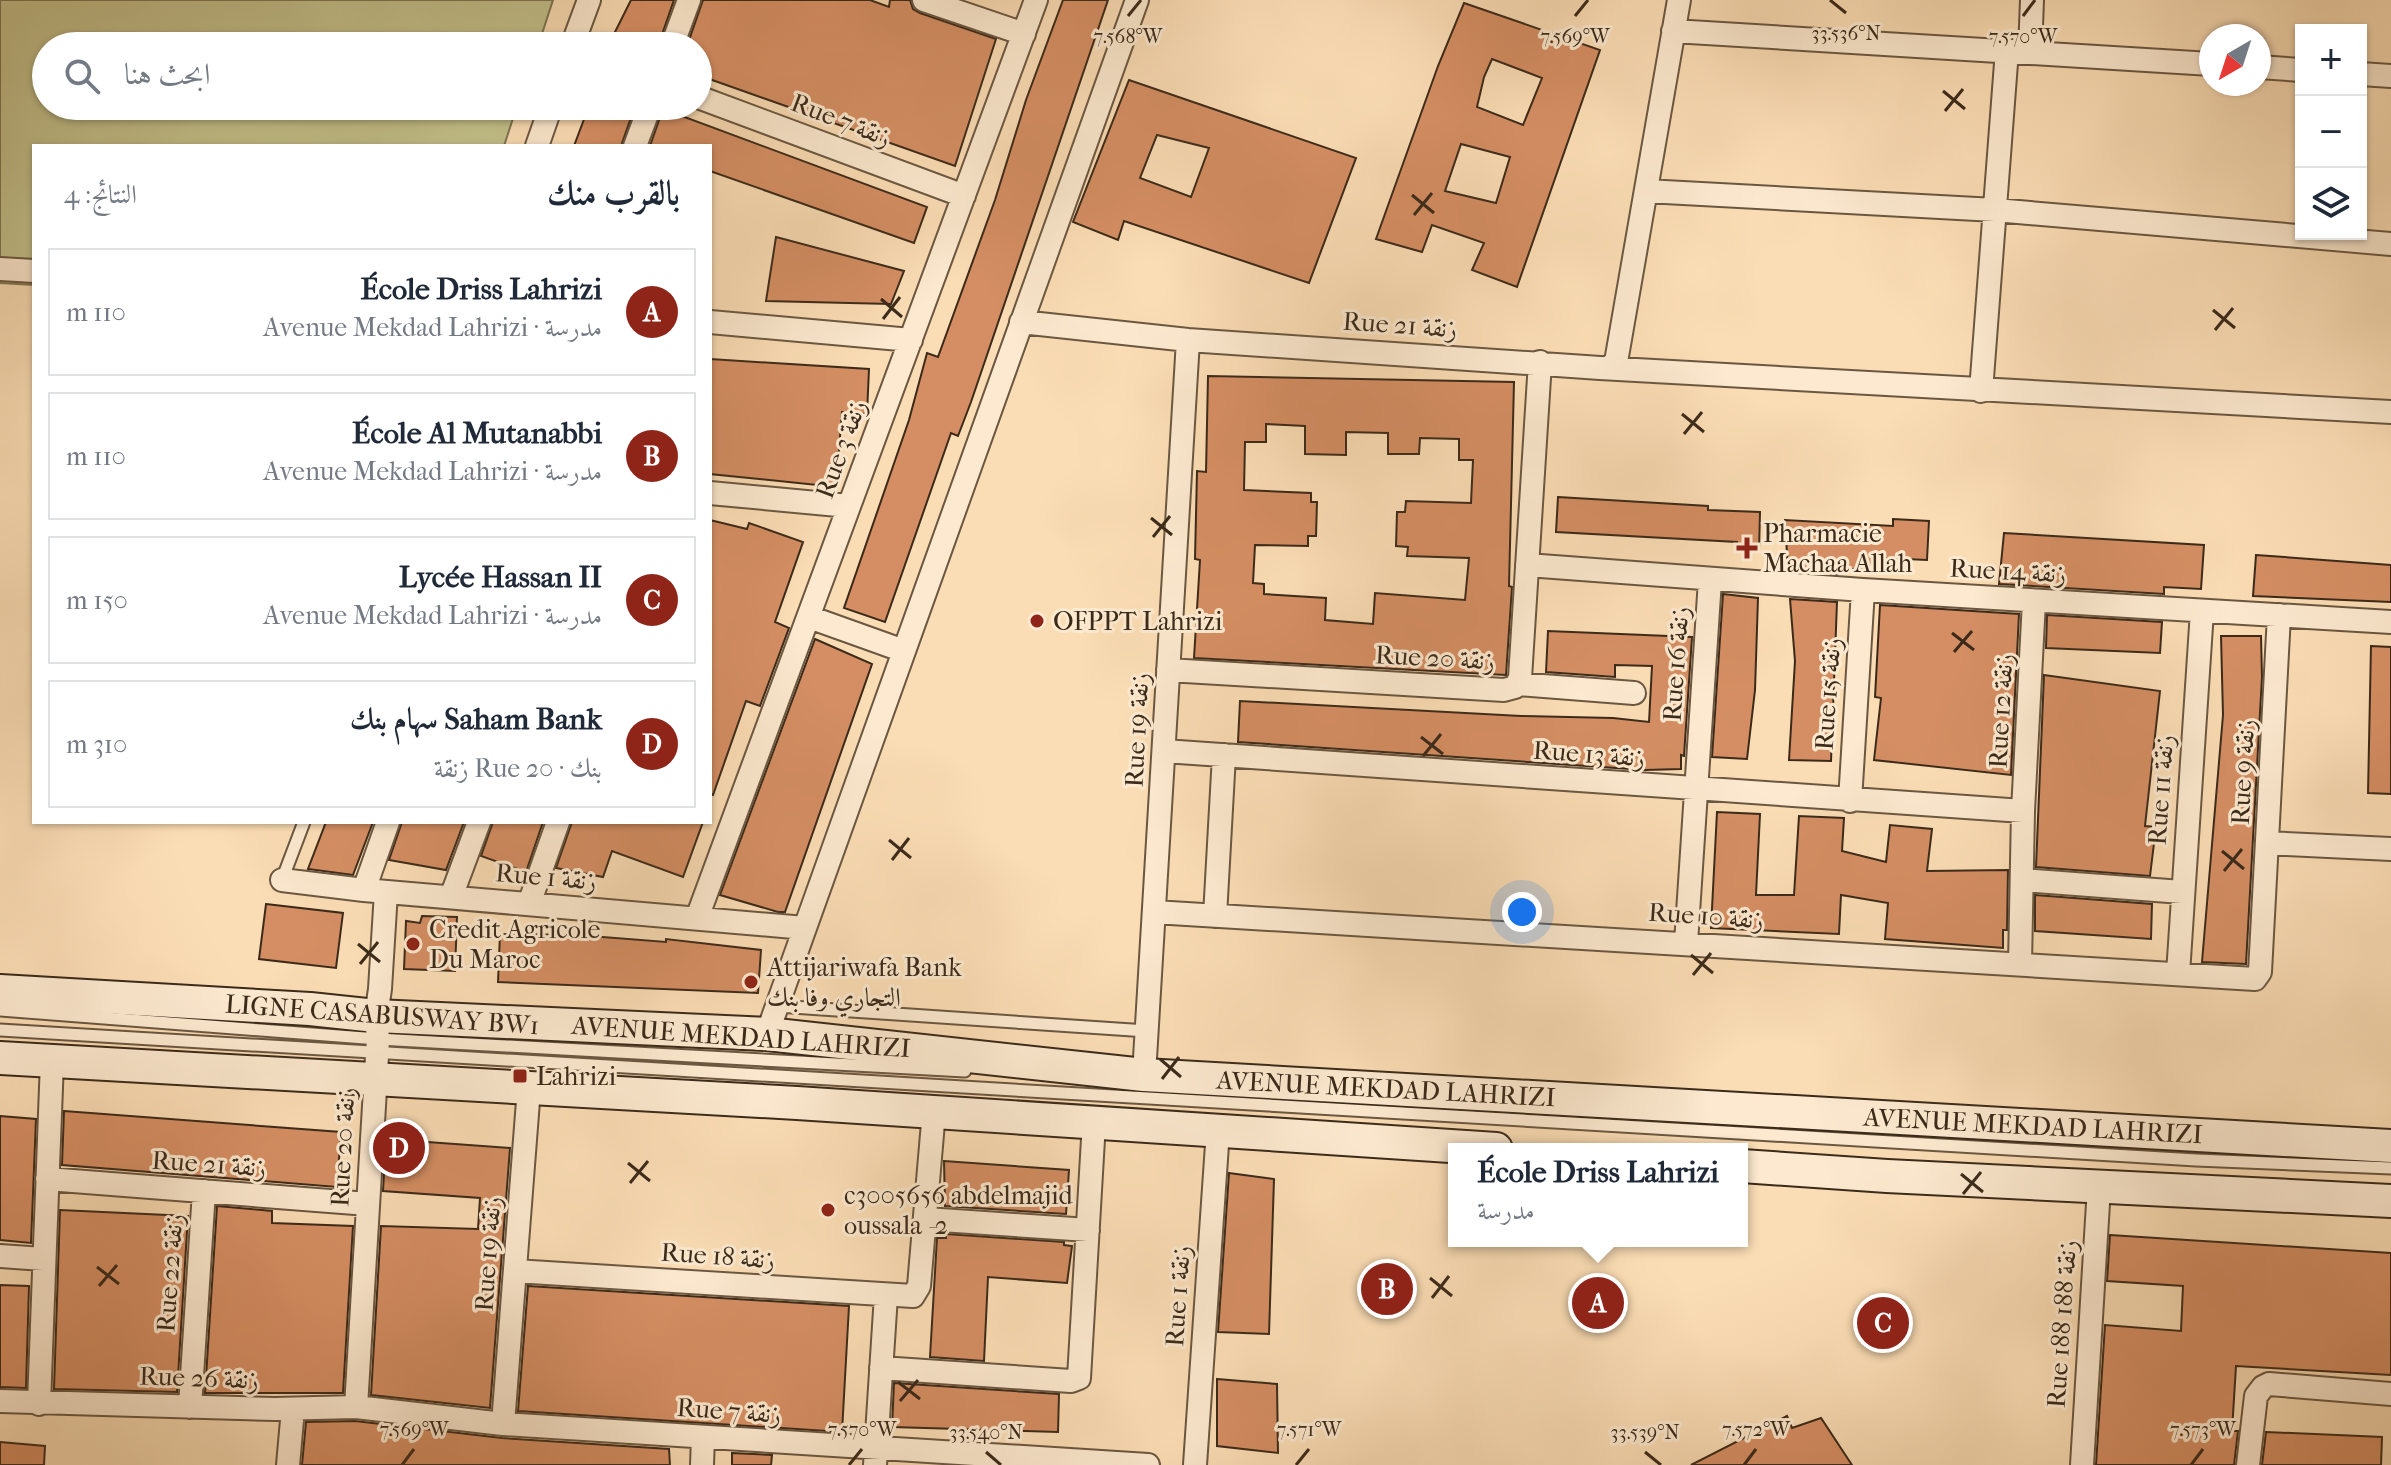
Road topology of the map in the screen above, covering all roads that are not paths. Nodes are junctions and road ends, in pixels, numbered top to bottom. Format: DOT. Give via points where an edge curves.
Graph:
graph roads {
  1 [pos="589,0"];
  2 [pos="689,0"];
  3 [pos="924,0"];
  4 [pos="1036,0"];
  5 [pos="1137,0"];
  6 [pos="1679,0"];
  7 [pos="2032,0"];
  8 [pos="1673,31"];
  9 [pos="577,32"];
  10 [pos="677,32"];
  11 [pos="1024,34"];
  12 [pos="2007,50"];
  13 [pos="2030,52"];
  14 [pos="2199,63"];
  15 [pos="2271,68"];
  16 [pos="2295,70"];
  17 [pos="2367,74"];
  18 [pos="2391,76"];
  19 [pos="712,102"];
  20 [pos="546,120"];
  21 [pos="645,120"];
  22 [pos="538,144"];
  23 [pos="636,144"];
  24 [pos="1646,191"];
  25 [pos="964,196"];
  26 [pos="1995,210"];
  27 [pos="2391,244"];
  28 [pos="0,269"];
  29 [pos="32,271"];
  30 [pos="712,322"];
  31 [pos="1021,322"];
  32 [pos="911,340"];
  33 [pos="1188,340"];
  34 [pos="1540,362"];
  35 [pos="1608,368"];
  36 [pos="1981,391"];
  37 [pos="2391,412"];
  38 [pos="712,493"];
  39 [pos="849,506"];
  40 [pos="1527,565"];
  41 [pos="1710,580"];
  42 [pos="1863,590"];
  43 [pos="2034,601"];
  44 [pos="2202,611"];
  45 [pos="2279,615"];
  46 [pos="809,617"];
  47 [pos="2391,622"];
  48 [pos="904,651"];
  49 [pos="1168,670"];
  50 [pos="1518,684"];
  51 [pos="1634,693"];
  52 [pos="1164,751"];
  53 [pos="1224,755"];
  54 [pos="1696,790"];
  55 [pos="1850,801"];
  56 [pos="2017,811"];
  57 [pos="303,824"];
  58 [pos="388,824"];
  59 [pos="478,824"];
  60 [pos="557,824"];
  61 [pos="2267,843"];
  62 [pos="2391,849"];
  63 [pos="282,880"];
  64 [pos="2022,880"];
  65 [pos="375,891"];
  66 [pos="2182,892"];
  67 [pos="451,897"];
  68 [pos="529,904"];
  69 [pos="1154,912"];
  70 [pos="1215,916"];
  71 [pos="697,918"];
  72 [pos="805,928"];
  73 [pos="1686,943"];
  74 [pos="2020,964"];
  75 [pos="2178,974"];
  76 [pos="2255,979"];
  77 [pos="0,991"];
  78 [pos="0,1010"];
  79 [pos="772,1020"];
  80 [pos="0,1030"];
  81 [pos="1147,1031"];
  82 [pos="376,1046"];
  83 [pos="0,1058"];
  84 [pos="52,1061"];
  85 [pos="972,1071"];
  86 [pos="1019,1074"];
  87 [pos="1144,1075"];
  88 [pos="529,1088"];
  89 [pos="934,1111"];
  90 [pos="1094,1122"];
  91 [pos="1218,1130"];
  92 [pos="1448,1146"];
  93 [pos="2391,1146"];
  94 [pos="2391,1157"];
  95 [pos="1748,1166"];
  96 [pos="2391,1168"];
  97 [pos="47,1179"];
  98 [pos="2099,1187"];
  99 [pos="204,1191"];
  100 [pos="2391,1201"];
  101 [pos="368,1204"];
  102 [pos="926,1219"];
  103 [pos="1088,1230"];
  104 [pos="0,1256"];
  105 [pos="43,1259"];
  106 [pos="515,1271"];
  107 [pos="886,1295"];
  108 [pos="881,1368"];
  109 [pos="2391,1394"];
  110 [pos="0,1401"];
  111 [pos="39,1404"];
  112 [pos="190,1407"];
  113 [pos="356,1407"];
  114 [pos="293,1409"];
  115 [pos="503,1424"];
  116 [pos="703,1437"];
  117 [pos="876,1456"];
  118 [pos="1040,1461"];
  119 [pos="288,1465"];
  120 [pos="702,1465"];
  121 [pos="1148,1465"];
  122 [pos="1195,1465"];
  123 [pos="2082,1465"];
  124 [pos="2248,1465"];
  1 -- 9 [label="street"];
  2 -- 10 [label="street"];
  3 -- 11 [label="street"];
  4 -- 11 [label="street, Rue 3 زنقة"];
  5 -- 31 [label="street"];
  6 -- 8 [label="street"];
  7 -- 13 [label="street"];
  8 -- 12 [label="street"];
  8 -- 24 [label="street"];
  11 -- 25 [label="street, Rue 3 زنقة"];
  12 -- 13 [label="street"];
  12 -- 26 [label="street"];
  13 -- 14 [label="street"];
  15 -- 16 [label="street"];
  17 -- 18 [label="street"];
  19 -- 25 [label="street, Rue 7 زنقة"];
  20 -- 22 [label="street"];
  21 -- 23 [label="street"];
  24 -- 26 [label="street"];
  24 -- 35 [label="street" via="1616,362"];
  25 -- 32 [label="street, Rue 3 زنقة"];
  26 -- 27 [label="street"];
  26 -- 36 [label="street"];
  28 -- 29 [label="street"];
  30 -- 32 [label="street"];
  31 -- 33 [label="street, Rue 21 زنقة"];
  31 -- 48 [label="street"];
  32 -- 39 [label="street, Rue 3 زنقة"];
  33 -- 34 [label="street, Rue 21 زنقة"];
  33 -- 49 [label="street, Rue 19 زنقة"];
  34 -- 35 [label="street, Rue 21 زنقة"];
  34 -- 40 [label="street, Rue 20 زنقة"];
  35 -- 36 [label="street, Rue 21 زنقة"];
  36 -- 37 [label="street, Rue 21 زنقة"];
  38 -- 39 [label="street"];
  39 -- 46 [label="street, Rue 3 زنقة"];
  40 -- 41 [label="street, Rue 14 زنقة"];
  40 -- 50 [label="street, Rue 20 زنقة"];
  41 -- 42 [label="street, Rue 14 زنقة"];
  41 -- 54 [label="street, Rue 16 زنقة"];
  42 -- 43 [label="street, Rue 14 زنقة"];
  42 -- 55 [label="street, Rue 15 زنقة"];
  43 -- 44 [label="street, Rue 14 زنقة"];
  43 -- 56 [label="street, Rue 12 زنقة"];
  44 -- 45 [label="street, Rue 14 زنقة"];
  44 -- 66 [label="street, Rue 11 زنقة"];
  45 -- 47 [label="street, Rue 14 زنقة"];
  45 -- 61 [label="street, Rue 9 زنقة"];
  46 -- 48 [label="street"];
  46 -- 71 [label="street, Rue 3 زنقة"];
  48 -- 72 [label="street"];
  49 -- 50 [label="street, Rue 20 زنقة" via="1504,690"];
  49 -- 52 [label="street, Rue 19 زنقة"];
  50 -- 51 [label="street"];
  52 -- 53 [label="street, Rue 13 زنقة"];
  52 -- 69 [label="street, Rue 19 زنقة"];
  53 -- 54 [label="street, Rue 13 زنقة"];
  53 -- 70 [label="street"];
  54 -- 55 [label="street, Rue 13 زنقة"];
  54 -- 73 [label="street, Rue 16 زنقة"];
  55 -- 56 [label="street, Rue 13 زنقة"];
  56 -- 64 [label="street, Rue 12 زنقة"];
  57 -- 63 [label="lane"];
  58 -- 65 [label="street, Rue 20 زنقة"];
  59 -- 67 [label="street"];
  60 -- 68 [label="street"];
  61 -- 62 [label="street"];
  61 -- 76 [label="street, Rue 9 زنقة" via="2260,972"];
  63 -- 65 [label="street, Rue 1 زنقة"];
  64 -- 66 [label="street"];
  64 -- 74 [label="street, Rue 12 زنقة"];
  65 -- 67 [label="street, Rue 1 زنقة"];
  65 -- 82 [label="street, Rue 20 زنقة" via="380,989"];
  66 -- 75 [label="street, Rue 11 زنقة"];
  67 -- 68 [label="street, Rue 1 زنقة"];
  68 -- 71 [label="street, Rue 1 زنقة"];
  69 -- 70 [label="street, Rue 10 زنقة"];
  69 -- 81 [label="street, Rue 19 زنقة"];
  70 -- 73 [label="street, Rue 10 زنقة"];
  71 -- 72 [label="street, Rue 1 زنقة"];
  72 -- 79 [label="street"];
  73 -- 74 [label="street, Rue 10 زنقة"];
  74 -- 75 [label="street, Rue 10 زنقة"];
  75 -- 76 [label="street, Rue 10 زنقة"];
  77 -- 82 [label="main road, AVENUE MEKDAD LAHRIZI" via="310,1009"];
  78 -- 82 [label="lane, LIGNE CASABUSWAY BW1"];
  79 -- 81 [label="lane"];
  79 -- 82 [label="main road, AVENUE MEKDAD LAHRIZI" via="431,1017"];
  79 -- 87 [label="main road, AVENUE MEKDAD LAHRIZI"];
  80 -- 82 [label="lane, LIGNE CASABUSWAY BW1"];
  81 -- 87 [label="street, Rue 19 زنقة"];
  82 -- 84 [label="main road, AVENUE MEKDAD LAHRIZI"];
  82 -- 85 [label="lane, LIGNE CASABUSWAY BW1"];
  82 -- 88 [label="main road, AVENUE MEKDAD LAHRIZI"];
  82 -- 96 [label="lane, LIGNE CASABUSWAY BW1"];
  82 -- 101 [label="street, Rue 20 زنقة"];
  83 -- 84 [label="main road, AVENUE MEKDAD LAHRIZI"];
  84 -- 97 [label="street"];
  86 -- 94 [label="lane"];
  87 -- 93 [label="main road, AVENUE MEKDAD LAHRIZI"];
  88 -- 89 [label="main road, AVENUE MEKDAD LAHRIZI"];
  88 -- 106 [label="street, Rue 19 زنقة"];
  89 -- 90 [label="main road, AVENUE MEKDAD LAHRIZI"];
  89 -- 102 [label="street"];
  90 -- 91 [label="main road, AVENUE MEKDAD LAHRIZI"];
  90 -- 103 [label="street"];
  91 -- 92 [label="main road, AVENUE MEKDAD LAHRIZI"];
  91 -- 122 [label="street, Rue 1 زنقة"];
  95 -- 98 [label="main road"];
  97 -- 99 [label="street, Rue 21 زنقة"];
  97 -- 105 [label="street"];
  98 -- 100 [label="main road"];
  98 -- 123 [label="street, Rue 188 زنقة 188"];
  99 -- 101 [label="street, Rue 21 زنقة"];
  99 -- 112 [label="street, Rue 22 زنقة"];
  101 -- 113 [label="street, Rue 20 زنقة"];
  102 -- 103 [label="street"];
  102 -- 107 [label="street, Rue 18 زنقة" via="916,1294"];
  103 -- 108 [label="street" via="1076,1380"];
  104 -- 105 [label="street"];
  105 -- 111 [label="street"];
  106 -- 107 [label="street, Rue 18 زنقة"];
  106 -- 115 [label="street, Rue 19 زنقة"];
  107 -- 108 [label="street"];
  108 -- 117 [label="street"];
  109 -- 124 [label="street" via="2269,1384 2256,1396"];
  110 -- 111 [label="street, Rue 26 زنقة"];
  111 -- 112 [label="street, Rue 26 زنقة"];
  112 -- 114 [label="street, Rue 26 زنقة"];
  113 -- 114 [label="street, Rue 26 زنقة"];
  113 -- 115 [label="street, Rue 7 زنقة"];
  114 -- 119 [label="street"];
  115 -- 116 [label="street, Rue 7 زنقة"];
  116 -- 117 [label="street, Rue 7 زنقة"];
  116 -- 120 [label="street"];
  117 -- 118 [label="street, Rue 7 زنقة"];
  118 -- 121 [label="street, Rue 7 زنقة"];
}
